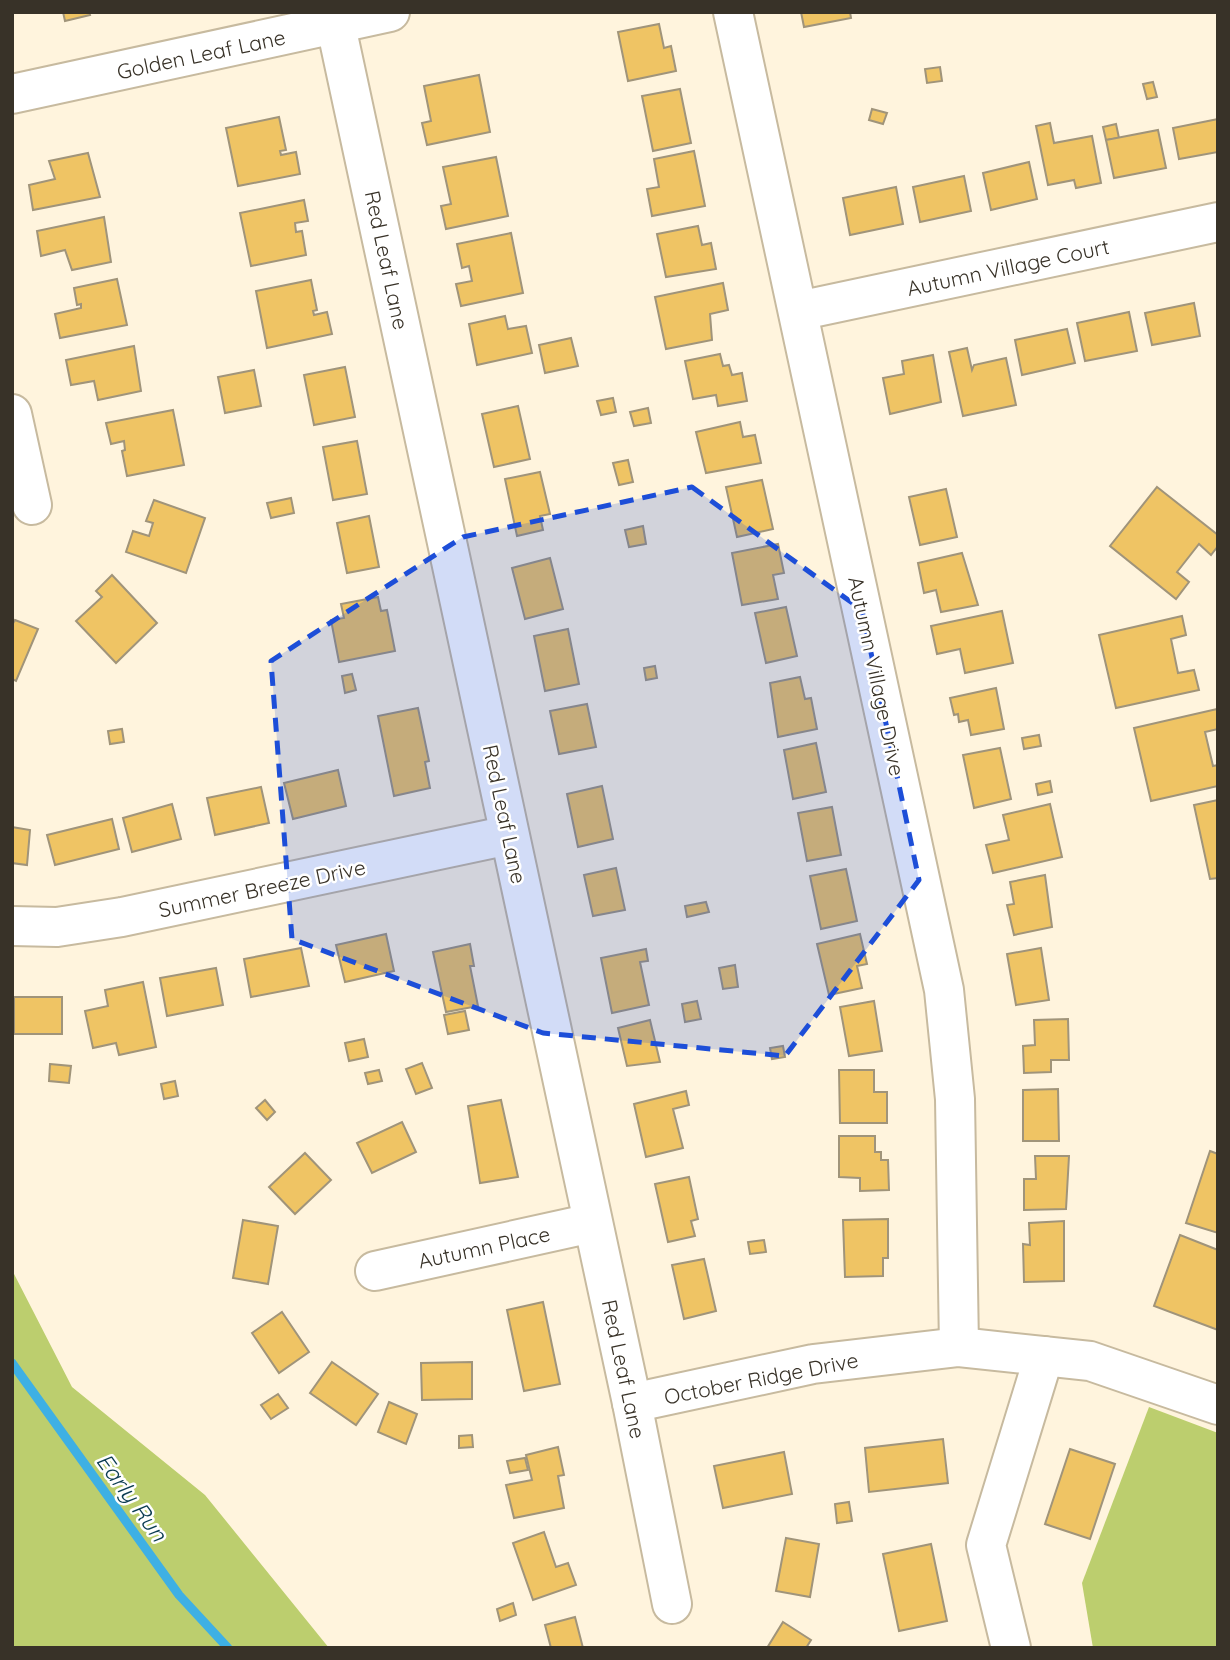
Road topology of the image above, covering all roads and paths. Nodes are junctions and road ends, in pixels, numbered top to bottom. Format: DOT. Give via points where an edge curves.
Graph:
graph roads {
  1 [pos="390,12"];
  2 [pos="733,12"];
  3 [pos="335,26"];
  4 [pos="12,94"];
  5 [pos="1218,222"];
  6 [pos="798,311"];
  7 [pos="12,414"];
  8 [pos="32,505"];
  9 [pos="509,835"];
  10 [pos="12,926"];
  11 [pos="592,1223"];
  12 [pos="375,1271"];
  13 [pos="958,1347"];
  14 [pos="1044,1356"];
  15 [pos="632,1403"];
  16 [pos="1218,1405"];
  17 [pos="672,1604"];
  18 [pos="1011,1648"];
  1 -- 3 [label="street, Golden Leaf Lane"];
  2 -- 6 [label="street, Autumn Village Drive"];
  3 -- 4 [label="street, Golden Leaf Lane"];
  3 -- 9 [label="street, Red Leaf Lane"];
  5 -- 6 [label="street, Autumn Village Court"];
  6 -- 13 [label="street, Autumn Village Drive" via="944,990 955,1099"];
  7 -- 8 [label="street"];
  9 -- 10 [label="street, Summer Breeze Drive" via="122,918 57,928"];
  9 -- 11 [label="street, Red Leaf Lane"];
  11 -- 12 [label="street, Autumn Place"];
  11 -- 15 [label="street, Red Leaf Lane"];
  13 -- 14 [label="street, October Ridge Drive"];
  13 -- 15 [label="street, October Ridge Drive" via="813,1364"];
  14 -- 16 [label="street, October Ridge Drive" via="1090,1361"];
  14 -- 18 [label="street" via="986,1545"];
  15 -- 17 [label="street, Red Leaf Lane"];
}
